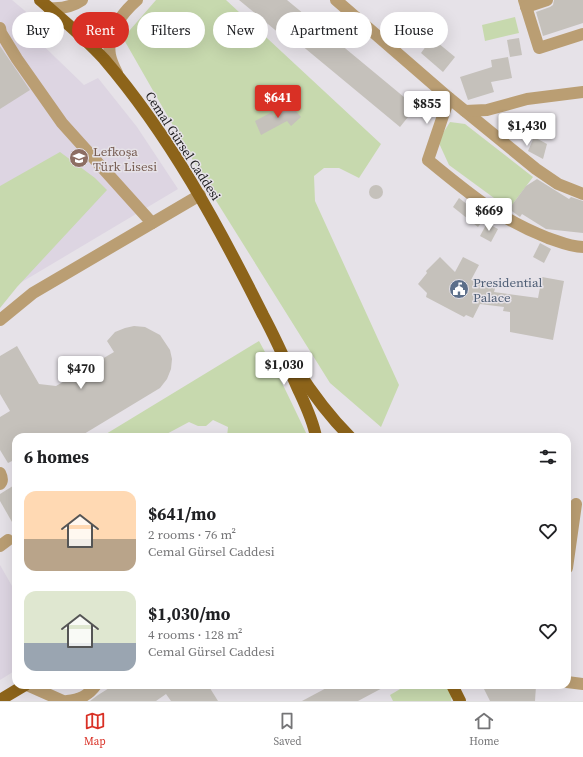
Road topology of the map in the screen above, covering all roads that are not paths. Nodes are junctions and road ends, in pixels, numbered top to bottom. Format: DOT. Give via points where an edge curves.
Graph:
graph roads {
  1 [pos="40,0"];
  2 [pos="82,0"];
  3 [pos="137,0"];
  4 [pos="336,0"];
  5 [pos="547,0"];
  6 [pos="525,3"];
  7 [pos="49,8"];
  8 [pos="0,28"];
  9 [pos="583,34"];
  10 [pos="119,77"];
  11 [pos="583,92"];
  12 [pos="449,98"];
  13 [pos="465,111"];
  14 [pos="583,194"];
  15 [pos="200,195"];
  16 [pos="152,223"];
  17 [pos="583,247"];
  18 [pos="0,320"];
  19 [pos="271,330"];
  20 [pos="315,433"];
  21 [pos="346,433"];
  22 [pos="0,473"];
  23 [pos="0,484"];
  24 [pos="575,504"];
  25 [pos="571,536"];
  26 [pos="571,682"];
  27 [pos="583,684"];
  28 [pos="19,689"];
  29 [pos="35,689"];
  30 [pos="93,689"];
  31 [pos="454,689"];
  32 [pos="0,700"];
  33 [pos="63,701"];
  34 [pos="67,701"];
  35 [pos="460,701"];
  1 -- 7 [label="main road, Cemal Gürsel Caddesi"];
  2 -- 7 [label="street" via="60,9"];
  3 -- 10 [label="street" via="122,16 111,35 110,54"];
  4 -- 12 [label="street"];
  5 -- 6 [label="street"];
  6 -- 9 [label="street" via="539,48"];
  7 -- 10 [label="main road, Cemal Gürsel Caddesi" via="83,38"];
  8 -- 16 [label="street" via="0,33 17,59 62,122"];
  10 -- 15 [label="main road, Cemal Gürsel Caddesi" via="152,120"];
  11 -- 13 [label="street" via="527,98 487,110"];
  12 -- 13 [label="street"];
  12 -- 17 [label="street" via="428,160 463,189 509,220 573,247"];
  13 -- 14 [label="street" via="536,169 558,184"];
  15 -- 16 [label="street"];
  15 -- 19 [label="main road, Cemal Gürsel Caddesi"];
  16 -- 18 [label="street" via="33,293"];
  19 -- 20 [label="main road, Cemal Gürsel Caddesi" via="302,397"];
  19 -- 21 [label="main road, Cemal Gürsel Caddesi" via="317,400"];
  22 -- 23 [label="street"];
  24 -- 25 [label="street"];
  26 -- 27 [label="street"];
  28 -- 32 [label="main road"];
  29 -- 33 [label="street"];
  30 -- 34 [label="street" via="78,700"];
  31 -- 35 [label="main road"];
}
